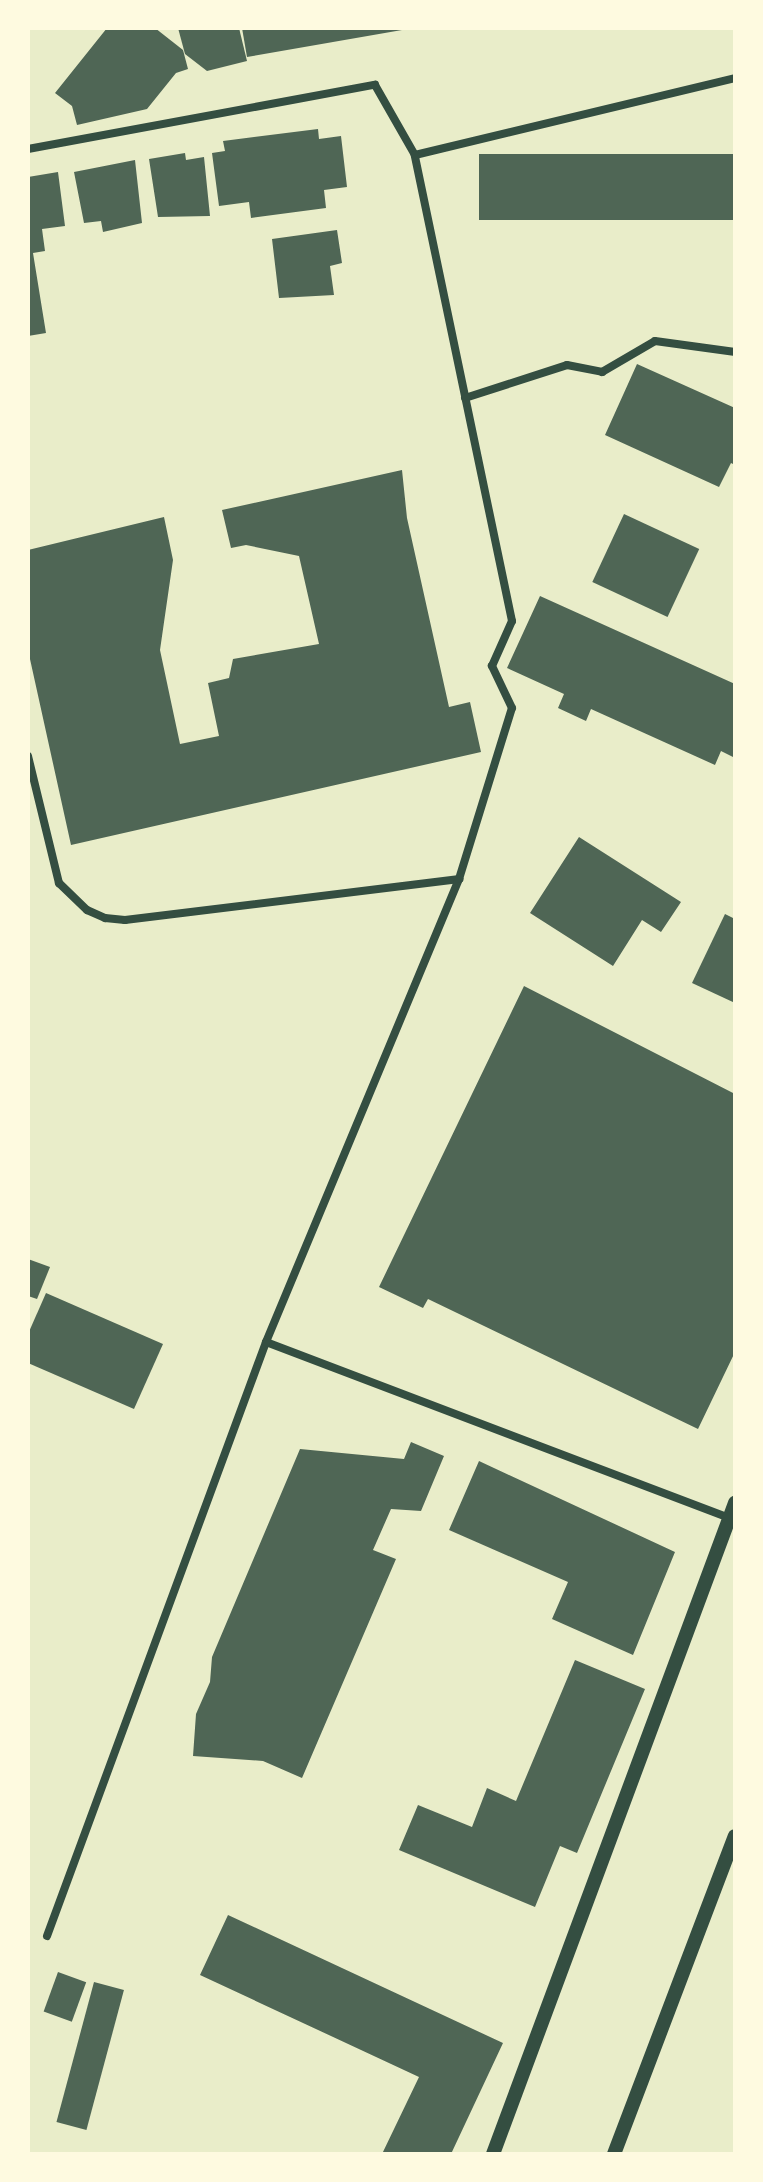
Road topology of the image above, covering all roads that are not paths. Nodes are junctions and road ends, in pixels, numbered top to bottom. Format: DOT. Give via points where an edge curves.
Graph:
graph roads {
  1 [pos="735,78"];
  2 [pos="28,149"];
  3 [pos="415,155"];
  4 [pos="735,352"];
  5 [pos="465,398"];
  6 [pos="28,756"];
  7 [pos="459,879"];
  8 [pos="266,1342"];
  9 [pos="735,1503"];
  10 [pos="729,1518"];
  11 [pos="735,1836"];
  12 [pos="47,1936"];
  13 [pos="493,2154"];
  14 [pos="614,2154"];
  1 -- 3 [label="street"];
  2 -- 3 [label="street" via="375,85"];
  3 -- 5 [label="street"];
  4 -- 5 [label="street" via="655,341 602,372 567,365"];
  5 -- 7 [label="street" via="512,621 492,666 512,708"];
  6 -- 7 [label="street" via="59,883 87,910 105,918 125,920"];
  7 -- 8 [label="street"];
  8 -- 10 [label="street"];
  8 -- 12 [label="street"];
  9 -- 10 [label="street"];
  10 -- 13 [label="street"];
  11 -- 14 [label="street"];
}
